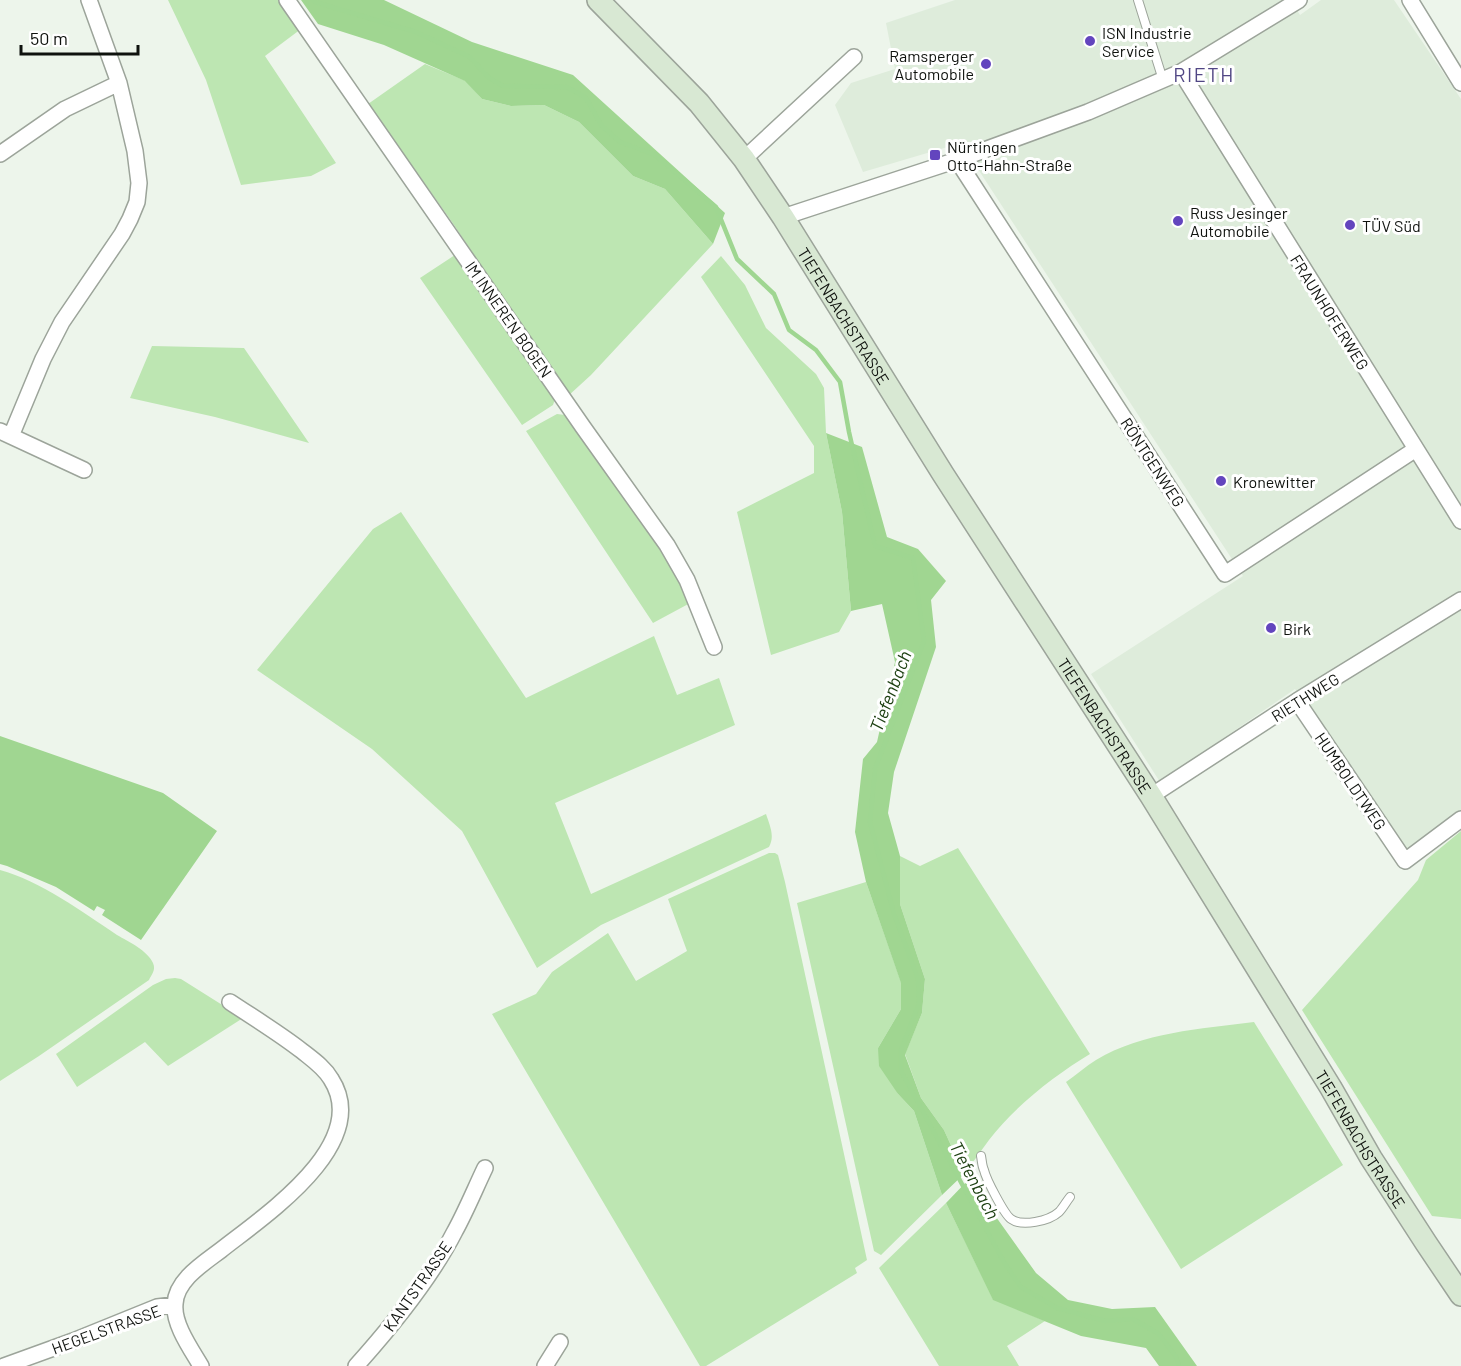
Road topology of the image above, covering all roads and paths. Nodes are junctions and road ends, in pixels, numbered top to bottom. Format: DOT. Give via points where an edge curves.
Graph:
graph roads {
  1 [pos="89,0"];
  2 [pos="287,0"];
  3 [pos="1138,0"];
  4 [pos="1299,0"];
  5 [pos="1410,0"];
  6 [pos="602,1"];
  7 [pos="854,57"];
  8 [pos="1181,72"];
  9 [pos="1163,80"];
  10 [pos="118,83"];
  11 [pos="1461,83"];
  12 [pos="0,154"];
  13 [pos="744,159"];
  14 [pos="957,160"];
  15 [pos="783,217"];
  16 [pos="5,433"];
  17 [pos="1416,449"];
  18 [pos="84,470"];
  19 [pos="1461,521"];
  20 [pos="1461,600"];
  21 [pos="714,647"];
  22 [pos="1297,701"];
  23 [pos="1151,796"];
  24 [pos="1461,819"];
  25 [pos="230,1002"];
  26 [pos="981,1156"];
  27 [pos="485,1168"];
  28 [pos="1070,1197"];
  29 [pos="1461,1295"];
  30 [pos="174,1305"];
  31 [pos="561,1342"];
  32 [pos="4,1366"];
  33 [pos="201,1366"];
  34 [pos="356,1366"];
  35 [pos="545,1366"];
  1 -- 10 [label="street"];
  2 -- 21 [label="street, IM INNEREN BOGEN" via="668,545"];
  3 -- 9 [label="lane"];
  4 -- 8 [label="street"];
  5 -- 11 [label="street"];
  6 -- 13 [label="street, TIEFENBACHSTRASSE" via="699,102"];
  7 -- 13 [label="street"];
  8 -- 9 [label="street"];
  8 -- 17 [label="street, FRAUNHOFERWEG"];
  9 -- 14 [label="street"];
  10 -- 12 [label="street" via="65,109"];
  10 -- 16 [label="street" via="135,151 137,202 122,234 62,322"];
  13 -- 15 [label="street, TIEFENBACHSTRASSE"];
  14 -- 15 [label="street"];
  14 -- 17 [label="street, RÖNTGENWEG" via="1225,574"];
  15 -- 23 [label="street, TIEFENBACHSTRASSE"];
  16 -- 18 [label="street"];
  17 -- 19 [label="street, FRAUNHOFERWEG"];
  20 -- 22 [label="street, RIETHWEG"];
  22 -- 23 [label="street, RIETHWEG"];
  22 -- 24 [label="street, HUMBOLDTWEG" via="1405,861"];
  23 -- 29 [label="street, TIEFENBACHSTRASSE" via="1371,1158"];
  25 -- 30 [label="street" via="321,1065 341,1101 338,1125 329,1150 308,1176 201,1265 184,1282"];
  26 -- 28 [label="lane" via="988,1181 1009,1218 1020,1223 1053,1216"];
  27 -- 34 [label="street, KANTSTRASSE" via="454,1233 426,1278"];
  30 -- 32 [label="street, HEGELSTRASSE" via="157,1307"];
  30 -- 33 [label="street" via="182,1334"];
  31 -- 35 [label="street"];
}
